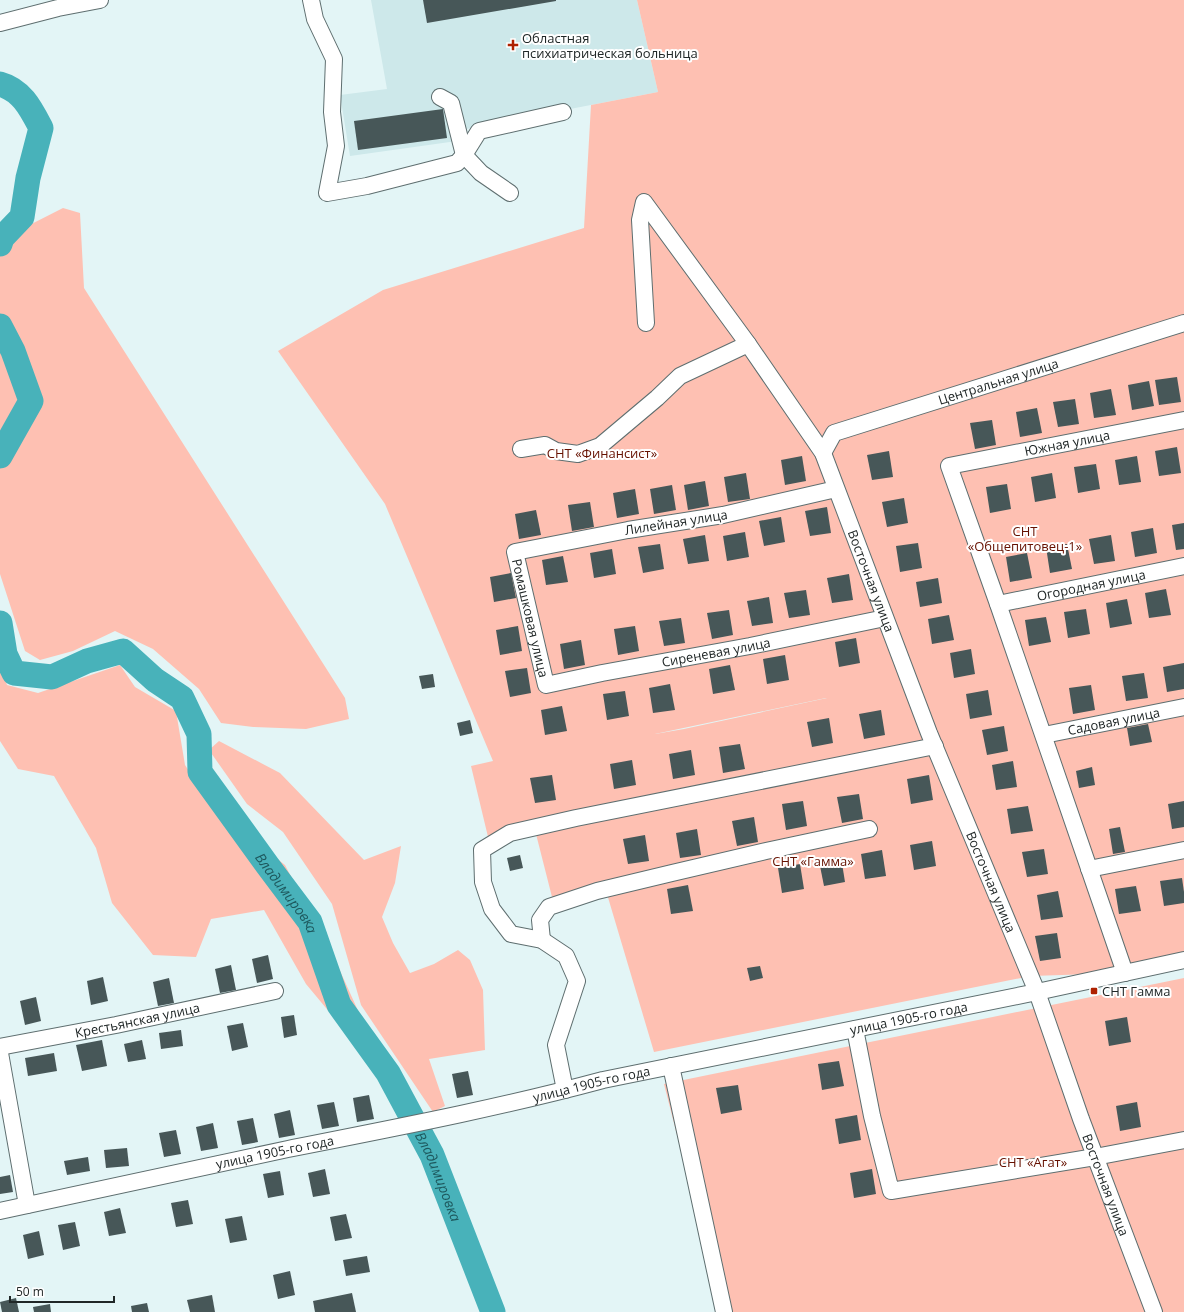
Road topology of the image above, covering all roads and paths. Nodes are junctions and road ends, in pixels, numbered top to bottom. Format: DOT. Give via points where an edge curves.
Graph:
graph roads {
  1 [pos="100,0"];
  2 [pos="311,0"];
  3 [pos="0,23"];
  4 [pos="440,97"];
  5 [pos="563,112"];
  6 [pos="464,155"];
  7 [pos="510,193"];
  8 [pos="646,323"];
  9 [pos="1184,323"];
  10 [pos="748,344"];
  11 [pos="1184,420"];
  12 [pos="521,449"];
  13 [pos="822,453"];
  14 [pos="836,489"];
  15 [pos="515,552"];
  16 [pos="1184,566"];
  17 [pos="998,604"];
  18 [pos="885,618"];
  19 [pos="546,685"];
  20 [pos="1184,707"];
  21 [pos="1044,735"];
  22 [pos="935,746"];
  23 [pos="869,829"];
  24 [pos="1184,850"];
  25 [pos="1089,869"];
  26 [pos="542,940"];
  27 [pos="1184,960"];
  28 [pos="1125,973"];
  29 [pos="275,991"];
  30 [pos="1037,992"];
  31 [pos="855,1029"];
  32 [pos="0,1047"];
  33 [pos="0,1053"];
  34 [pos="670,1066"];
  35 [pos="565,1090"];
  36 [pos="1184,1140"];
  37 [pos="1096,1157"];
  38 [pos="27,1205"];
  39 [pos="0,1211"];
  40 [pos="724,1312"];
  41 [pos="1154,1312"];
  1 -- 3 [label="street"];
  2 -- 6 [label="street" via="315,19 334,59 332,112 336,146 327,193 367,186 457,163"];
  4 -- 6 [label="street" via="451,103"];
  5 -- 6 [label="street" via="479,131"];
  6 -- 7 [label="street" via="481,173"];
  8 -- 10 [label="street, Восточная улица" via="640,220 644,202"];
  9 -- 13 [label="street, Центральная улица" via="834,433"];
  10 -- 12 [label="street" via="680,376 600,446 578,454 556,451 545,445"];
  10 -- 13 [label="street, Восточная улица"];
  11 -- 17 [label="street, Южная улица" via="949,466"];
  13 -- 14 [label="street, Восточная улица"];
  14 -- 15 [label="street, Лилейная улица" via="723,515"];
  14 -- 18 [label="street, Восточная улица"];
  15 -- 19 [label="street, Ромашковая улица"];
  16 -- 17 [label="street, Огородная улица"];
  17 -- 21 [label="street"];
  18 -- 19 [label="street, Сиреневая улица"];
  18 -- 22 [label="street, Восточная улица"];
  20 -- 21 [label="street, Садовая улица"];
  21 -- 25 [label="street"];
  22 -- 26 [label="street" via="510,833 482,850 483,882 492,908 512,934"];
  22 -- 30 [label="street, Восточная улица"];
  23 -- 26 [label="street" via="766,850 597,891 549,907 540,920"];
  24 -- 25 [label="street"];
  25 -- 28 [label="street"];
  26 -- 35 [label="street" via="566,956 577,982 556,1045"];
  27 -- 28 [label="street, улица 1905-го года"];
  28 -- 30 [label="street, улица 1905-го года"];
  29 -- 32 [label="street, Крестьянская улица"];
  30 -- 31 [label="street, улица 1905-го года"];
  30 -- 37 [label="street, Восточная улица"];
  31 -- 34 [label="street, улица 1905-го года"];
  31 -- 37 [label="street" via="872,1116 891,1191"];
  33 -- 38 [label="street"];
  34 -- 35 [label="street, улица 1905-го года"];
  34 -- 40 [label="street"];
  35 -- 38 [label="street, улица 1905-го года"];
  36 -- 37 [label="street"];
  37 -- 41 [label="street, Восточная улица"];
  38 -- 39 [label="street, улица 1905-го года"];
}
